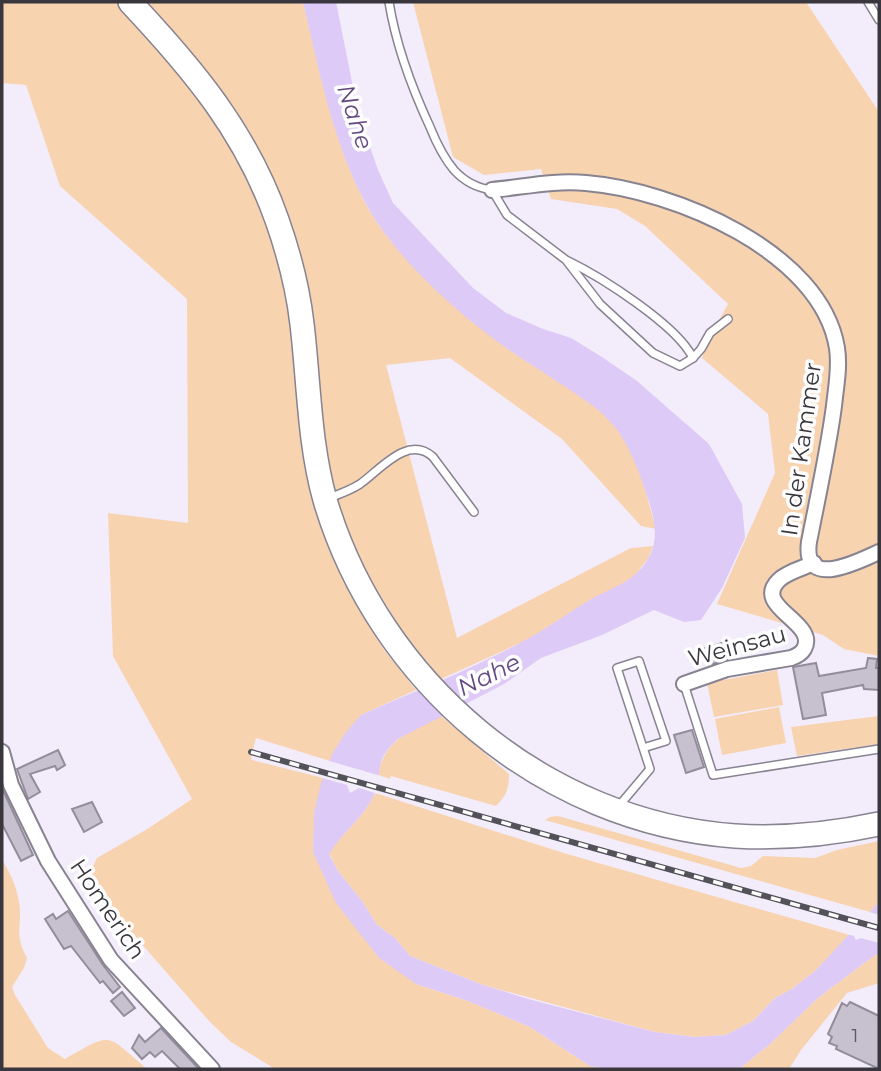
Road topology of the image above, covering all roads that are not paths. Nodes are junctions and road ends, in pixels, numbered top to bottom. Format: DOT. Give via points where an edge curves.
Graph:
graph roads {
  1 [pos="130,2"];
  2 [pos="389,2"];
  3 [pos="868,2"];
  4 [pos="879,20"];
  5 [pos="492,190"];
  6 [pos="566,260"];
  7 [pos="727,318"];
  8 [pos="693,358"];
  9 [pos="326,500"];
  10 [pos="474,512"];
  11 [pos="879,552"];
  12 [pos="814,563"];
  13 [pos="684,684"];
  14 [pos="643,748"];
  15 [pos="879,749"];
  16 [pos="2,752"];
  17 [pos="616,811"];
  18 [pos="879,824"];
  19 [pos="212,1069"];
  1 -- 9 [label="main road" via="213,96 244,146 272,207 298,298 312,433"];
  2 -- 5 [label="lane" via="402,60 445,158 467,180"];
  3 -- 4 [label="lane"];
  5 -- 6 [label="lane" via="507,215"];
  5 -- 12 [label="street, In der Kammer" via="563,181 613,186 661,198 728,226 807,285 829,321 838,360 808,548"];
  6 -- 8 [label="lane" via="617,289 684,342"];
  6 -- 8 [label="lane" via="600,304 653,352 680,366"];
  7 -- 8 [label="lane"];
  9 -- 10 [label="lane" via="350,491 399,454 413,450 433,457"];
  9 -- 17 [label="main road" via="359,584 395,643 426,682 465,721 509,755 551,782"];
  11 -- 12 [label="street, In der Kammer" via="839,569 825,570"];
  12 -- 13 [label="street, Weinsau" via="783,576 773,592 777,605 804,633 806,646 800,654 727,668"];
  13 -- 15 [label="lane" via="713,775"];
  14 -- 14 [label="lane" via="617,668 639,661 666,741"];
  14 -- 17 [label="lane" via="650,769"];
  16 -- 19 [label="street, Homerich" via="10,785 48,860 111,961"];
  17 -- 18 [label="main road" via="678,828 732,836 817,835"];
}
